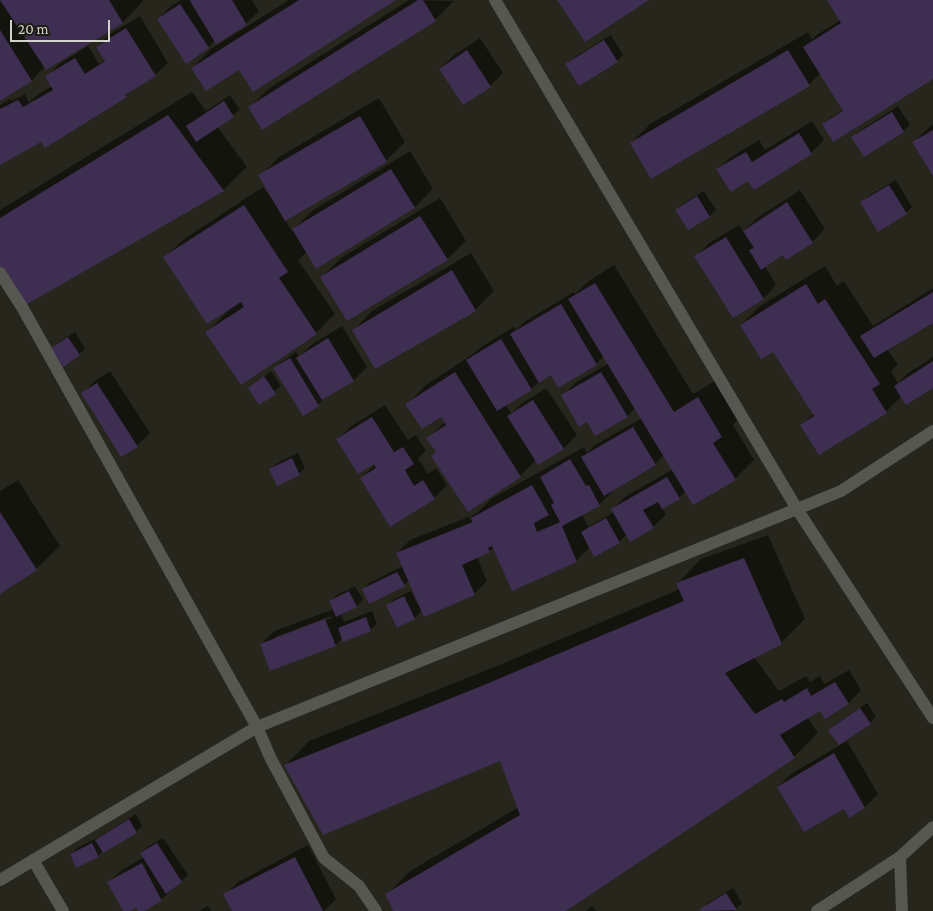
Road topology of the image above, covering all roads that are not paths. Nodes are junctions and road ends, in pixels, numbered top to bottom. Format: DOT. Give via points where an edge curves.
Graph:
graph roads {
  1 [pos="495,0"];
  2 [pos="0,273"];
  3 [pos="933,431"];
  4 [pos="796,509"];
  5 [pos="933,718"];
  6 [pos="257,727"];
  7 [pos="933,827"];
  8 [pos="900,857"];
  9 [pos="33,860"];
  10 [pos="0,880"];
  11 [pos="63,911"];
  12 [pos="376,911"];
  13 [pos="817,911"];
  14 [pos="902,911"];
  1 -- 4 [label="street"];
  2 -- 6 [label="street"];
  3 -- 4 [label="street" via="841,492"];
  4 -- 5 [label="street"];
  4 -- 6 [label="street"];
  6 -- 9 [label="street"];
  6 -- 12 [label="street" via="271,760 324,858 358,886"];
  7 -- 8 [label="street"];
  8 -- 13 [label="street"];
  8 -- 14 [label="street"];
  9 -- 10 [label="street"];
  9 -- 11 [label="street"];
}
